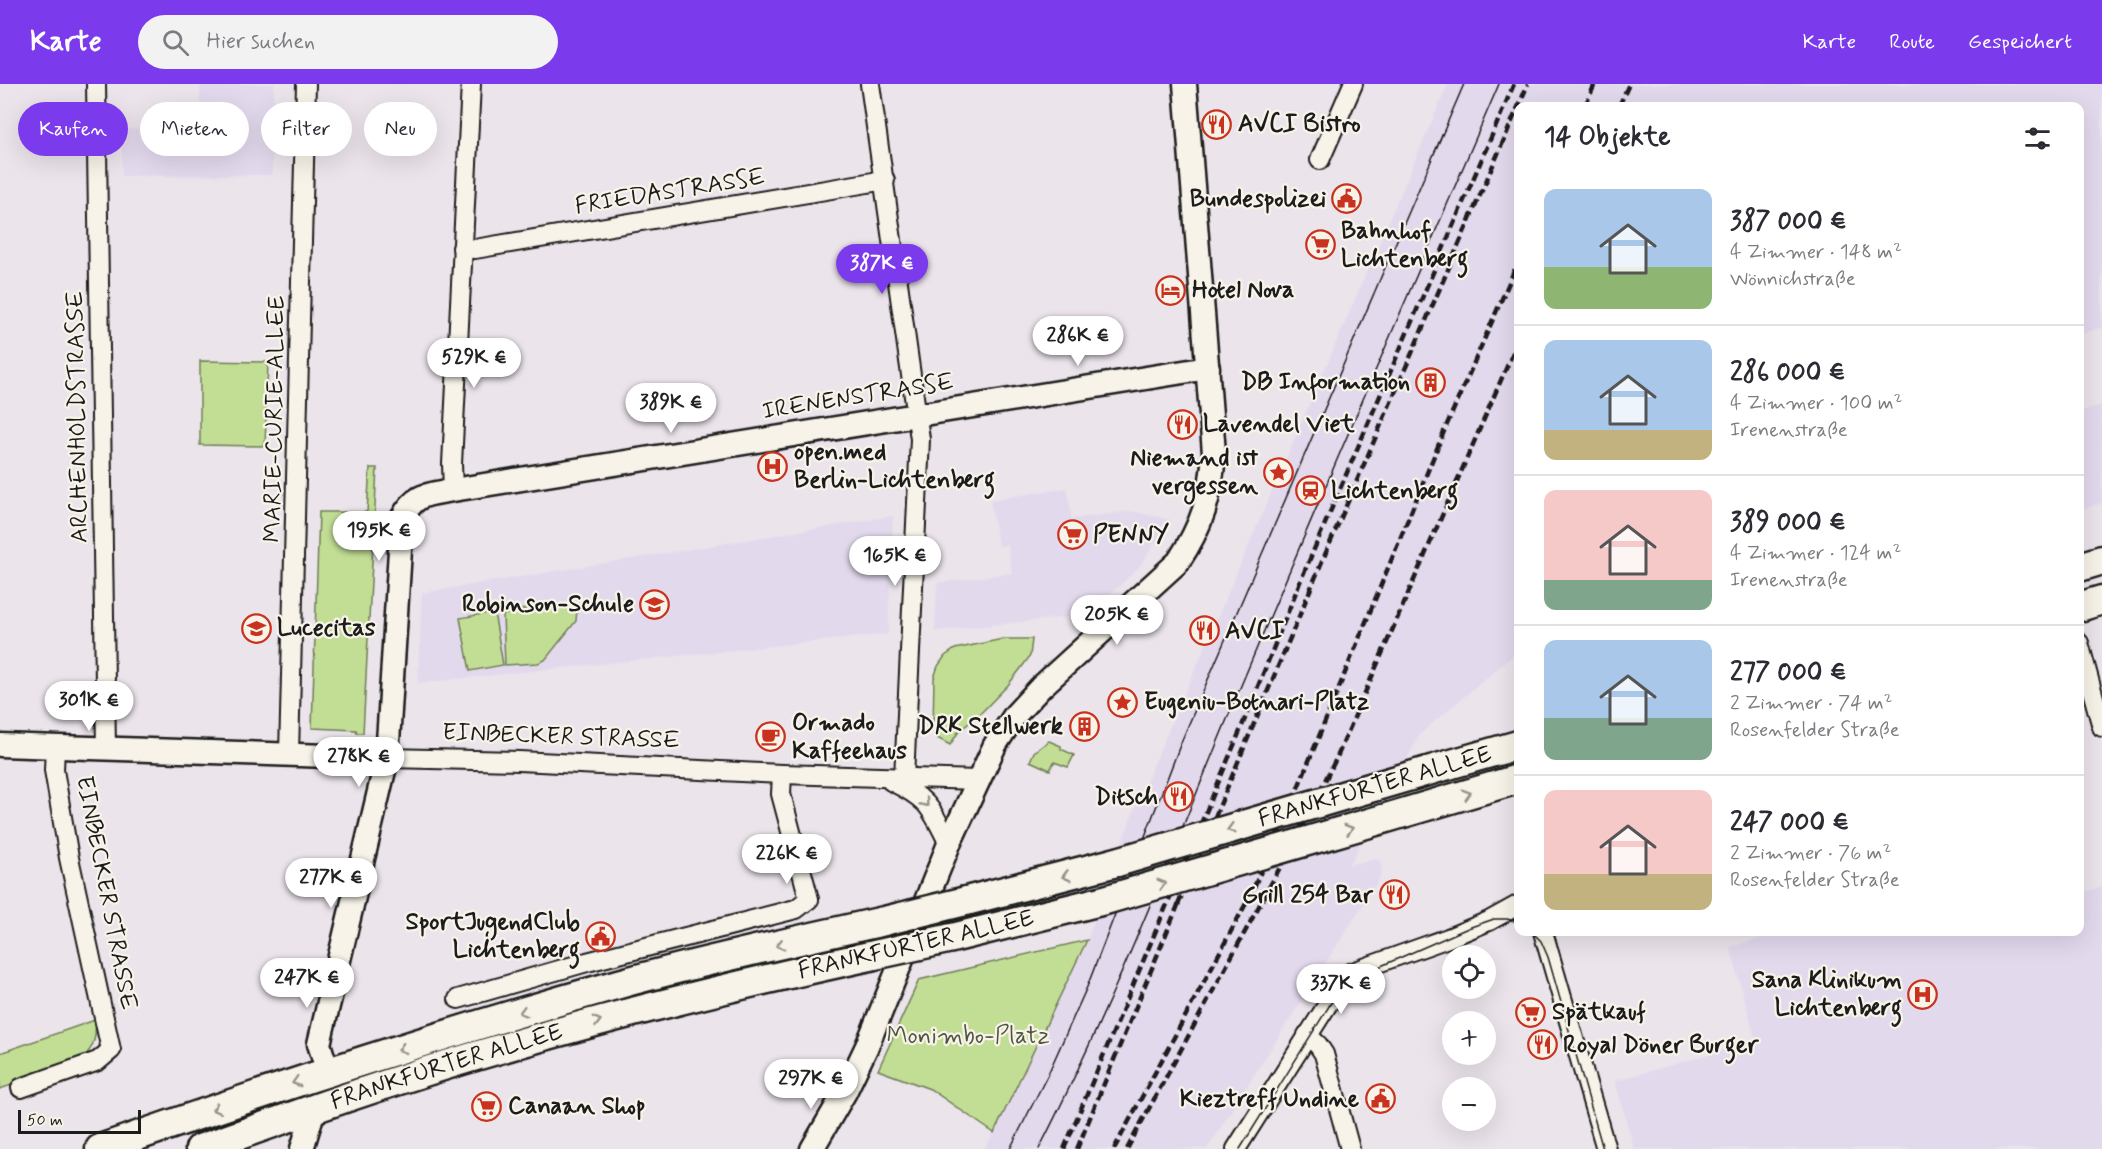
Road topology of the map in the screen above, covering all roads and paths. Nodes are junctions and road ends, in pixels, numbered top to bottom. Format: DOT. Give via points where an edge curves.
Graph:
graph roads {
  1 [pos="96,84"];
  2 [pos="306,84"];
  3 [pos="471,84"];
  4 [pos="870,84"];
  5 [pos="1185,84"];
  6 [pos="1353,84"];
  7 [pos="1320,160"];
  8 [pos="885,180"];
  9 [pos="462,248"];
  10 [pos="1208,368"];
  11 [pos="916,415"];
  12 [pos="453,490"];
  13 [pos="2102,560"];
  14 [pos="2084,565"];
  15 [pos="2102,600"];
  16 [pos="2084,605"];
  17 [pos="2084,661"];
  18 [pos="2102,727"];
  19 [pos="0,745"];
  20 [pos="1514,745"];
  21 [pos="55,747"];
  22 [pos="106,749"];
  23 [pos="289,754"];
  24 [pos="387,758"];
  25 [pos="782,774"];
  26 [pos="884,778"];
  27 [pos="904,778"];
  28 [pos="978,780"];
  29 [pos="1514,780"];
  30 [pos="950,844"];
  31 [pos="1514,907"];
  32 [pos="1544,936"];
  33 [pos="458,999"];
  34 [pos="1307,1035"];
  35 [pos="328,1072"];
  36 [pos="21,1088"];
  37 [pos="314,1109"];
  38 [pos="224,1146"];
  39 [pos="100,1149"];
  40 [pos="302,1149"];
  41 [pos="812,1149"];
  42 [pos="1236,1149"];
  43 [pos="1350,1149"];
  44 [pos="1606,1149"];
  1 -- 22 [label="street, ARCHENHOLDSTRASSE"];
  2 -- 23 [label="street, MARIE-CURIE-ALLEE"];
  3 -- 9 [label="street"];
  4 -- 8 [label="street"];
  5 -- 10 [label="street"];
  6 -- 7 [label="street"];
  8 -- 9 [label="street, FRIEDASTRASSE" via="475,249"];
  8 -- 11 [label="street"];
  9 -- 12 [label="street"];
  10 -- 11 [label="street, IRENENSTRASSE"];
  10 -- 28 [label="street" via="1214,453 1212,483 1202,520 1190,543 1162,578 1022,708 995,745"];
  11 -- 12 [label="street, IRENENSTRASSE"];
  11 -- 27 [label="street" via="920,439"];
  12 -- 24 [label="street, IRENENSTRASSE" via="411,502 402,518"];
  13 -- 14 [label="main road"];
  15 -- 16 [label="main road"];
  17 -- 18 [label="street"];
  19 -- 21 [label="street, EINBECKER STRASSE"];
  20 -- 35 [label="main road, FRANKFURTER ALLEE, one-way, bridge" via="1117,862 620,984"];
  21 -- 22 [label="street, EINBECKER STRASSE"];
  21 -- 36 [label="street, EINBECKER STRASSE" via="54,770 69,858 111,1050 98,1061"];
  22 -- 23 [label="street, EINBECKER STRASSE"];
  23 -- 24 [label="street, EINBECKER STRASSE"];
  24 -- 25 [label="street, EINBECKER STRASSE"];
  24 -- 35 [label="street" via="319,1044"];
  25 -- 26 [label="street, EINBECKER STRASSE"];
  25 -- 33 [label="street" via="782,794 809,899 796,909"];
  26 -- 27 [label="street, EINBECKER STRASSE"];
  26 -- 30 [label="street, EINBECKER STRASSE, one-way" via="916,793 928,805"];
  27 -- 28 [label="street, EINBECKER STRASSE"];
  28 -- 30 [label="street"];
  37 -- 29 [label="main road, FRANKFURTER ALLEE, one-way, bridge" via="494,1050 676,1000 1106,900"];
  30 -- 41 [label="street" via="867,1046"];
  31 -- 34 [label="street" via="1434,944 1349,972"];
  32 -- 44 [label="street"];
  34 -- 42 [label="street"];
  34 -- 43 [label="street" via="1324,1054"];
  35 -- 39 [label="main road, FRANKFURTER ALLEE, one-way"];
  37 -- 38 [label="main road, FRANKFURTER ALLEE"];
  37 -- 40 [label="street"];
}
